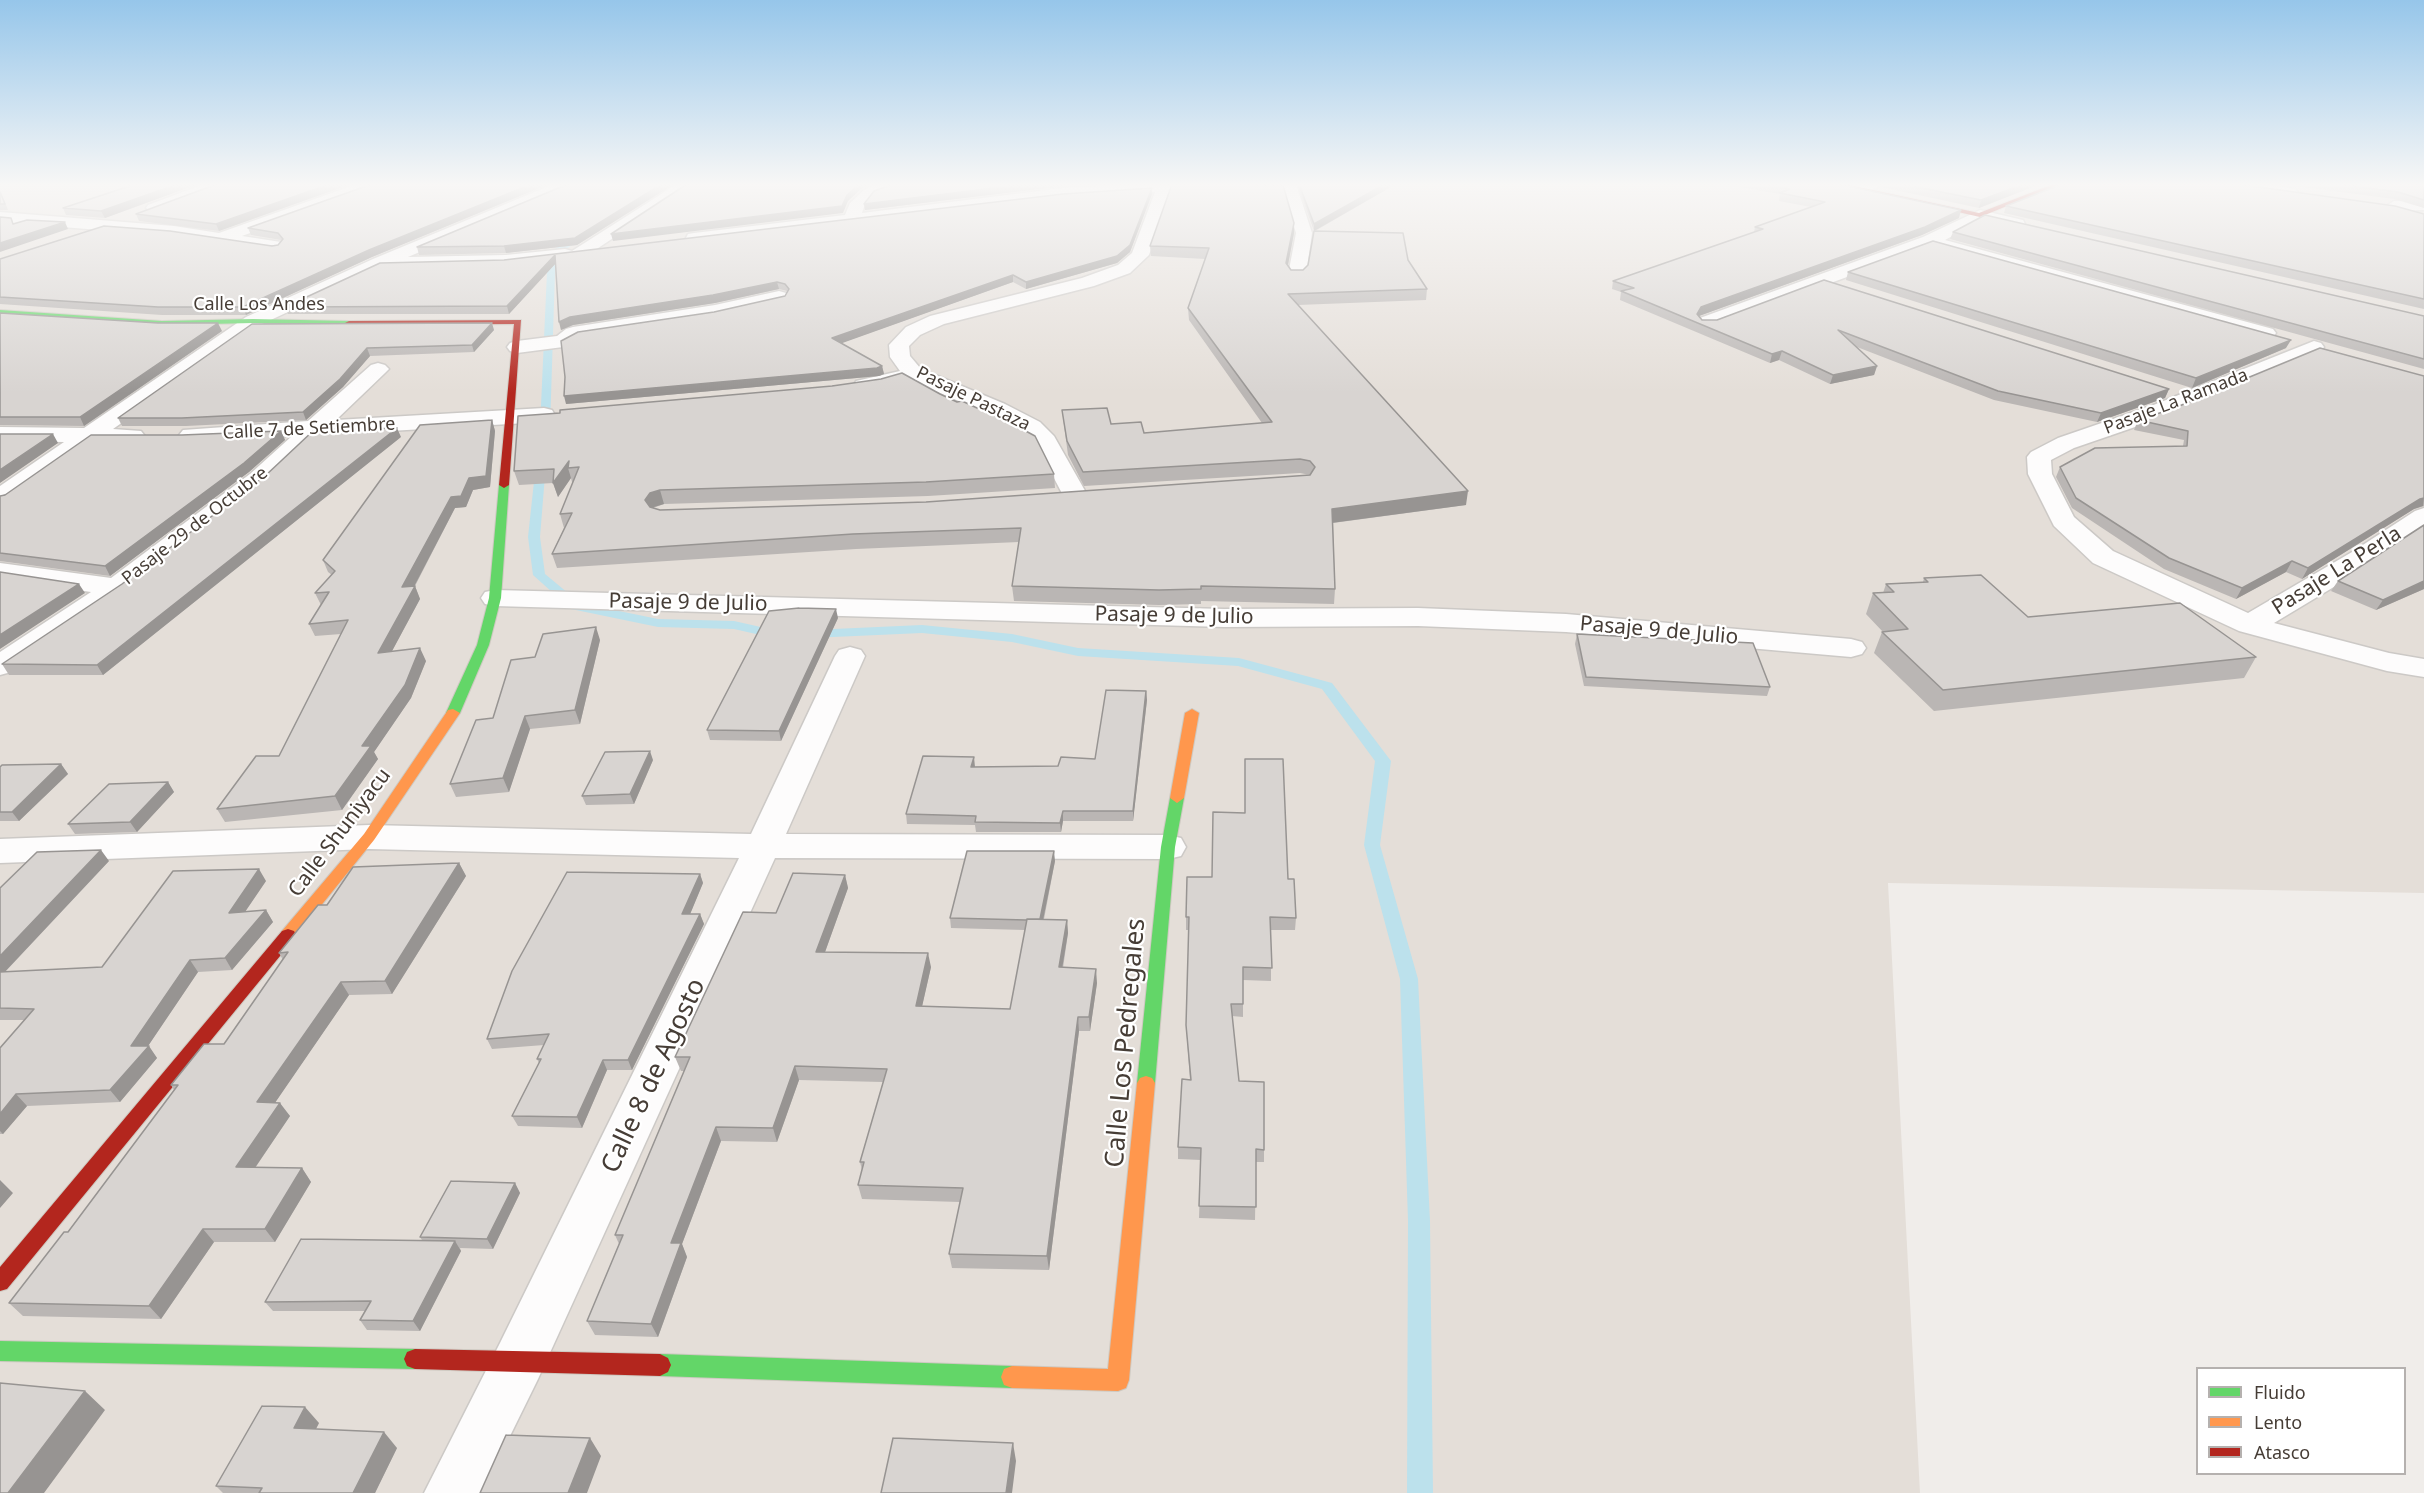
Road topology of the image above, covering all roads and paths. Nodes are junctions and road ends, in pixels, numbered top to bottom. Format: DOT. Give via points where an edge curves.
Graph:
graph roads {
  1 [pos="401,254"];
  2 [pos="564,254"];
  3 [pos="1140,254"];
  4 [pos="1301,254"];
  5 [pos="1894,254"];
  6 [pos="1975,254"];
  7 [pos="379,263"];
  8 [pos="1298,275"];
  9 [pos="1821,280"];
  10 [pos="1855,291"];
  11 [pos="779,297"];
  12 [pos="0,312"];
  13 [pos="253,321"];
  14 [pos="518,322"];
  15 [pos="1707,322"];
  16 [pos="516,346"];
  17 [pos="2314,347"];
  18 [pos="2336,353"];
  19 [pos="378,369"];
  20 [pos="914,374"];
  21 [pos="2159,387"];
  22 [pos="843,389"];
  23 [pos="2193,397"];
  24 [pos="563,414"];
  25 [pos="509,419"];
  26 [pos="311,429"];
  27 [pos="0,434"];
  28 [pos="88,436"];
  29 [pos="1075,496"];
  30 [pos="0,497"];
  31 [pos="2424,516"];
  32 [pos="0,571"];
  33 [pos="117,587"];
  34 [pos="495,598"];
  35 [pos="2249,625"];
  36 [pos="1851,648"];
  37 [pos="850,656"];
  38 [pos="0,666"];
  39 [pos="2424,668"];
  40 [pos="1192,713"];
  41 [pos="369,837"];
  42 [pos="763,846"];
  43 [pos="1168,847"];
  44 [pos="0,851"];
  45 [pos="0,1282"];
  46 [pos="0,1351"];
  47 [pos="519,1361"];
  48 [pos="452,1493"];
  1 -- 7 [label="street"];
  2 -- 7 [label="street" via="506,260"];
  3 -- 20 [label="street, Pasaje Pastaza" via="1110,276 937,320 913,331 899,345 900,357"];
  4 -- 8 [label="street"];
  5 -- 9 [label="street"];
  6 -- 17 [label="street"];
  7 -- 13 [label="street"];
  9 -- 10 [label="street"];
  9 -- 15 [label="street"];
  11 -- 16 [label="street" via="573,333 563,341"];
  12 -- 13 [label="street, Calle Los Andes" via="162,323"];
  13 -- 14 [label="street, Calle Los Andes"];
  13 -- 28 [label="street"];
  14 -- 16 [label="street, Calle Shuniyacu"];
  16 -- 25 [label="street, Calle Shuniyacu"];
  17 -- 18 [label="street"];
  17 -- 23 [label="street, Pasaje La Ramada"];
  19 -- 26 [label="street, Pasaje 29 de Octubre"];
  20 -- 22 [label="street" via="882,384"];
  20 -- 29 [label="street, Pasaje Pastaza" via="1032,427 1046,441"];
  21 -- 23 [label="street"];
  23 -- 35 [label="street, Pasaje La Ramada" via="2066,443 2039,457 2040,474 2063,521 2103,557"];
  24 -- 25 [label="street, Calle 7 de Setiembre"];
  25 -- 26 [label="street, Calle 7 de Setiembre"];
  25 -- 34 [label="street, Calle Shuniyacu"];
  26 -- 28 [label="street, Calle 7 de Setiembre"];
  26 -- 33 [label="street, Pasaje 29 de Octubre" via="259,479"];
  27 -- 28 [label="street, Calle 7 de Setiembre"];
  28 -- 30 [label="street"];
  31 -- 35 [label="street, Pasaje La Perla"];
  32 -- 33 [label="street"];
  33 -- 38 [label="street, Pasaje 29 de Octubre"];
  34 -- 36 [label="street, Pasaje 9 de Julio" via="1224,618 1532,621"];
  34 -- 41 [label="street, Calle Shuniyacu" via="483,645 452,714"];
  35 -- 39 [label="street" via="2387,662"];
  37 -- 42 [label="street, Calle 8 de Agosto"];
  40 -- 43 [label="street, Calle Los Pedregales"];
  41 -- 42 [label="street"];
  41 -- 44 [label="street"];
  41 -- 45 [label="street, Calle Shuniyacu"];
  42 -- 43 [label="street"];
  42 -- 47 [label="street, Calle 8 de Agosto"];
  43 -- 47 [label="street, Calle Los Pedregales" via="1118,1380"];
  46 -- 47 [label="street"];
  47 -- 48 [label="street, Calle 8 de Agosto"];
}
